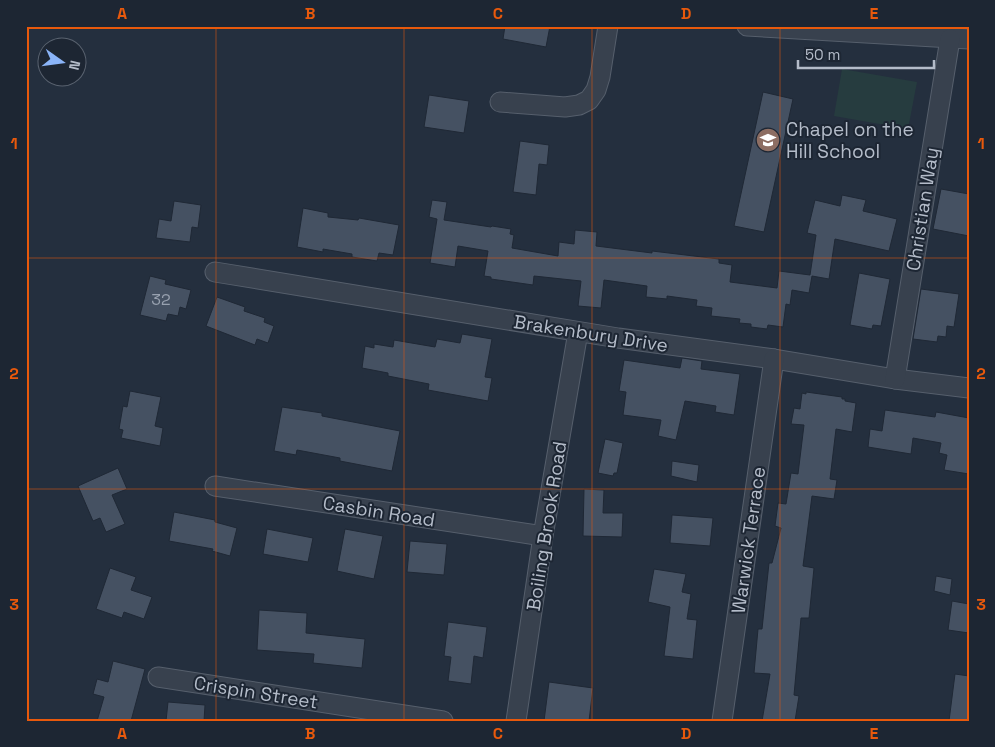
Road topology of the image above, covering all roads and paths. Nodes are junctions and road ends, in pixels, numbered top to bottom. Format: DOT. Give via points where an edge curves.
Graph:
graph roads {
  1 [pos="608,26"];
  2 [pos="747,26"];
  3 [pos="950,39"];
  4 [pos="969,39"];
  5 [pos="500,102"];
  6 [pos="215,272"];
  7 [pos="578,332"];
  8 [pos="774,359"];
  9 [pos="895,379"];
  10 [pos="969,388"];
  11 [pos="215,486"];
  12 [pos="542,536"];
  13 [pos="158,677"];
  14 [pos="443,721"];
  15 [pos="516,721"];
  16 [pos="722,721"];
  1 -- 5 [label="street" via="600,77 589,100 564,107"];
  2 -- 3 [label="street"];
  3 -- 4 [label="street"];
  3 -- 9 [label="street, Christian Way"];
  6 -- 7 [label="street, Brakenbury Drive"];
  7 -- 8 [label="street, Brakenbury Drive"];
  7 -- 12 [label="street, Boiling Brook Road"];
  8 -- 9 [label="street, Brakenbury Drive"];
  8 -- 16 [label="street, Warwick Terrace"];
  9 -- 10 [label="street, Brakenbury Drive"];
  11 -- 12 [label="street, Casbin Road"];
  12 -- 15 [label="street, Boiling Brook Road"];
  13 -- 14 [label="street, Crispin Street"];
}
